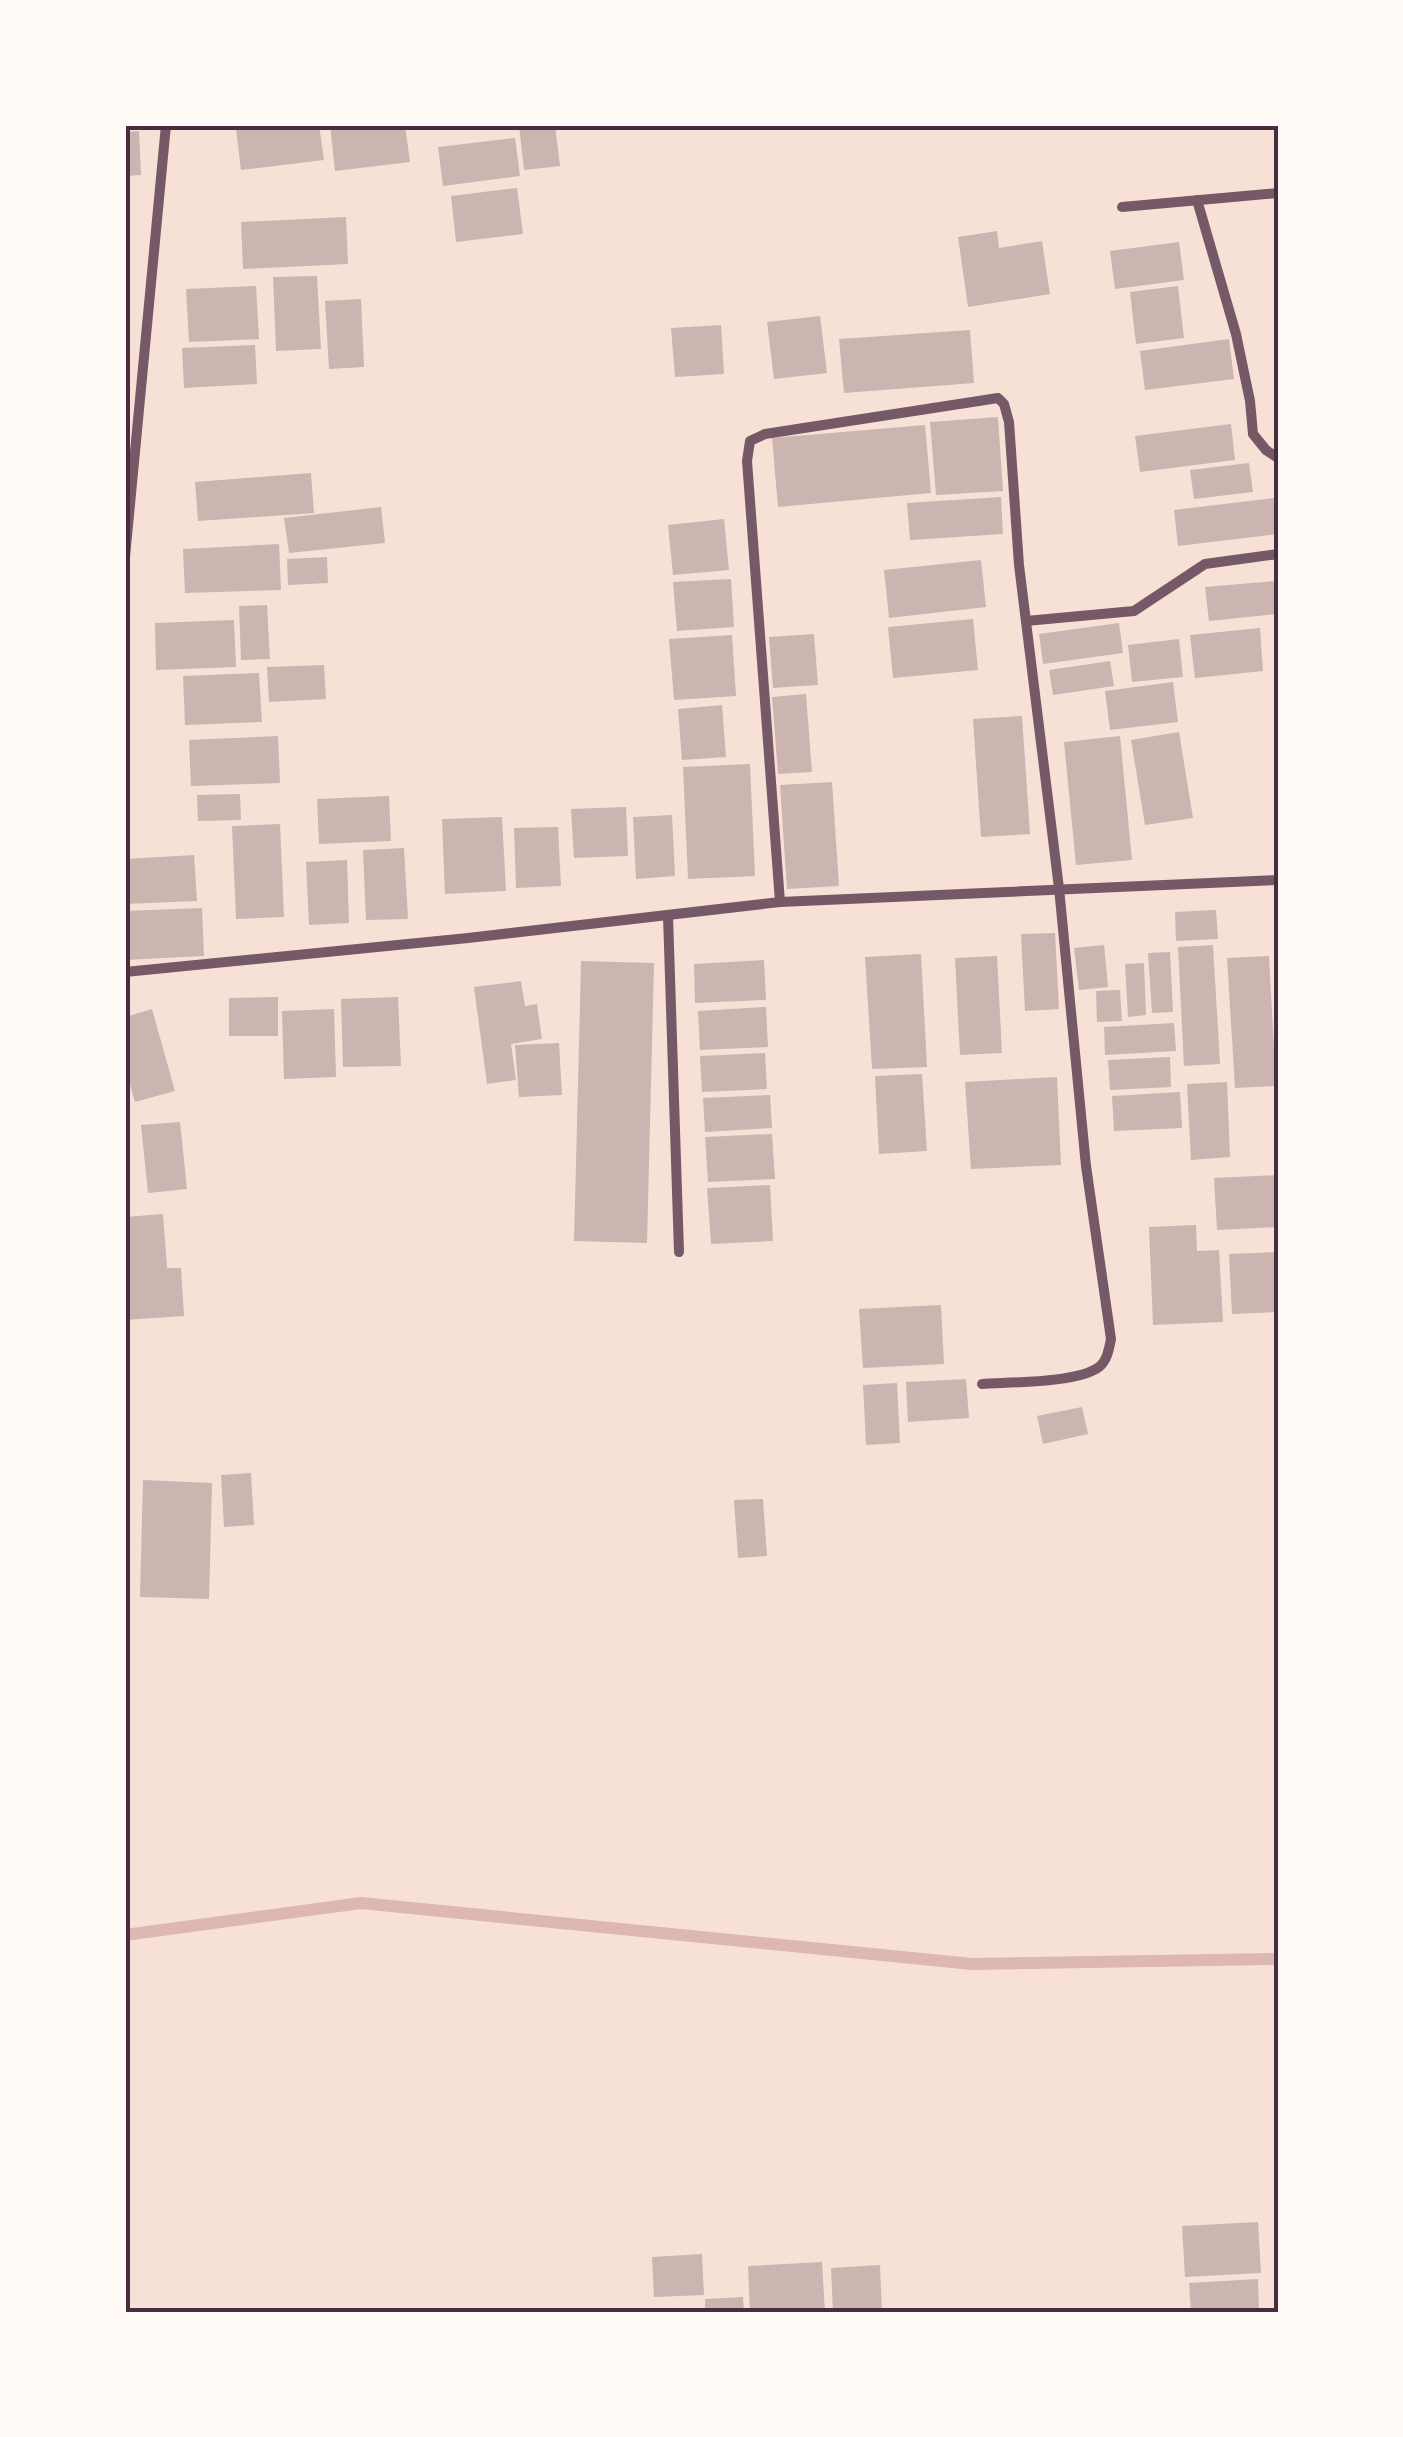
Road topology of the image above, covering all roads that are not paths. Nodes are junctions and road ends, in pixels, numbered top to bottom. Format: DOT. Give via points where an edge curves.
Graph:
graph roads {
  1 [pos="166,125"];
  2 [pos="1278,193"];
  3 [pos="1197,200"];
  4 [pos="1122,207"];
  5 [pos="1278,458"];
  6 [pos="1278,554"];
  7 [pos="125,556"];
  8 [pos="1026,622"];
  9 [pos="1278,880"];
  10 [pos="1059,888"];
  11 [pos="780,902"];
  12 [pos="668,916"];
  13 [pos="125,972"];
  14 [pos="679,1252"];
  15 [pos="982,1384"];
  1 -- 7 [label="street"];
  2 -- 3 [label="street"];
  3 -- 4 [label="street"];
  3 -- 5 [label="street" via="1236,334 1253,434"];
  6 -- 8 [label="street" via="1204,564 1134,611"];
  8 -- 10 [label="street"];
  8 -- 11 [label="street" via="1010,422 998,398 750,440"];
  9 -- 10 [label="street"];
  10 -- 11 [label="street"];
  10 -- 15 [label="street" via="1086,1166 1112,1339 1097,1369"];
  11 -- 12 [label="street"];
  12 -- 13 [label="street"];
  12 -- 14 [label="street"];
}
